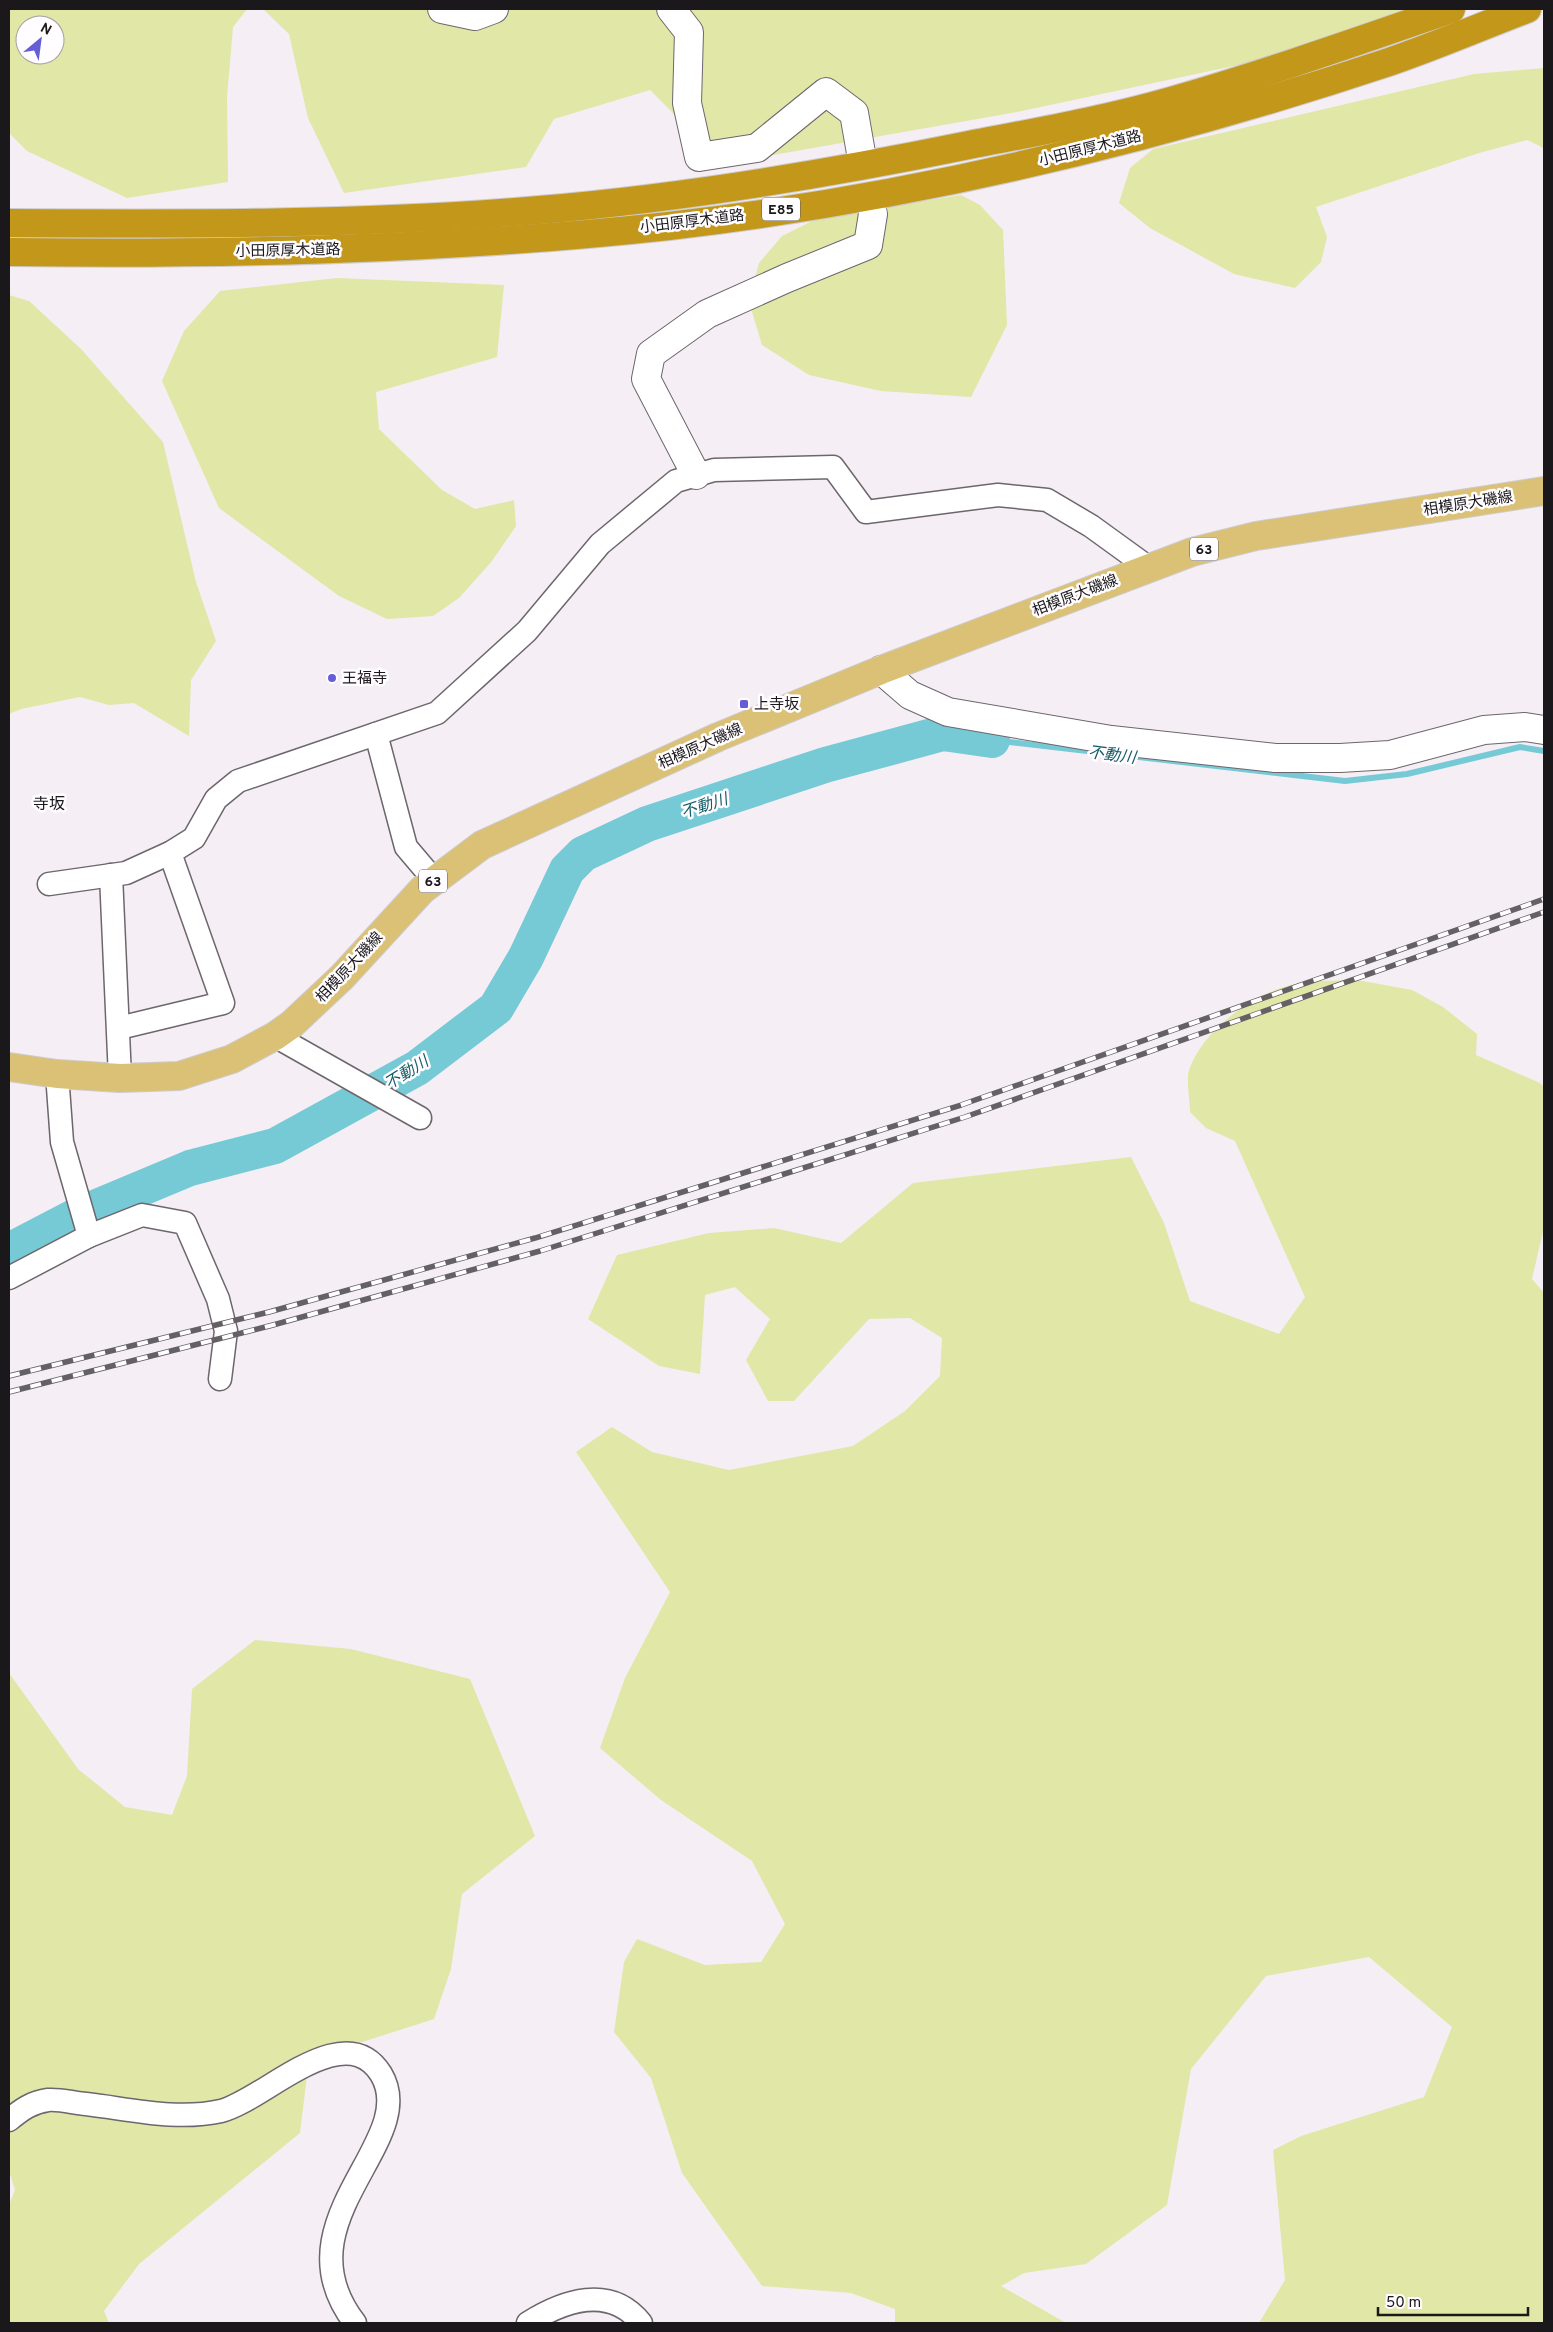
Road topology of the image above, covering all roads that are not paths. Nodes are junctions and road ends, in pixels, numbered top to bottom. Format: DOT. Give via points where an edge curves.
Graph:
graph roads {
  1 [pos="442,9"];
  2 [pos="494,9"];
  3 [pos="670,9"];
  4 [pos="1451,9"];
  5 [pos="1527,9"];
  6 [pos="862,153"];
  7 [pos="873,214"];
  8 [pos="9,223"];
  9 [pos="9,252"];
  10 [pos="696,475"];
  11 [pos="1544,491"];
  12 [pos="1149,568"];
  13 [pos="881,670"];
  14 [pos="1544,730"];
  15 [pos="376,734"];
  16 [pos="170,853"];
  17 [pos="111,875"];
  18 [pos="434,880"];
  19 [pos="49,884"];
  20 [pos="119,1028"];
  21 [pos="275,1036"];
  22 [pos="9,1067"];
  23 [pos="57,1074"];
  24 [pos="120,1078"];
  25 [pos="420,1118"];
  26 [pos="89,1236"];
  27 [pos="9,1278"];
  28 [pos="220,1379"];
  29 [pos="9,2120"];
  30 [pos="355,2323"];
  31 [pos="528,2323"];
  32 [pos="641,2323"];
  1 -- 2 [label="street" via="475,16"];
  3 -- 6 [label="street" via="689,32 687,103 699,157 757,148 826,92 854,113"];
  4 -- 8 [label="highway, 小田原厚木道路 / E85" via="1169,102 1047,130 806,177 540,210 403,219"];
  5 -- 9 [label="highway, 小田原厚木道路 / E85" via="1392,61 1172,128 927,185 808,205 673,225 408,247 142,254"];
  7 -- 10 [label="street" via="868,245 707,314 651,354 646,380"];
  10 -- 12 [label="street" via="714,470 833,467 866,512 998,495 1047,500 1091,526"];
  10 -- 15 [label="street" via="676,481 600,544 527,631 436,713"];
  11 -- 12 [label="main road, 相模原大磯線 / 63" via="1256,536 1192,552"];
  12 -- 13 [label="main road, 相模原大磯線 / 63"];
  13 -- 14 [label="street" via="910,695 948,712 1111,740 1275,758 1390,755 1484,730 1525,727"];
  13 -- 18 [label="main road, 相模原大磯線 / 63" via="718,737 482,845"];
  15 -- 16 [label="street" via="238,782 216,798 194,838"];
  15 -- 18 [label="street" via="406,847"];
  16 -- 17 [label="street" via="126,873"];
  16 -- 20 [label="street" via="223,1003"];
  17 -- 19 [label="street"];
  17 -- 20 [label="street"];
  18 -- 21 [label="main road, 相模原大磯線 / 63" via="316,1004"];
  20 -- 24 [label="street"];
  21 -- 24 [label="main road, 相模原大磯線 / 63" via="232,1059 180,1076"];
  21 -- 25 [label="street"];
  22 -- 23 [label="main road, 相模原大磯線 / 63"];
  23 -- 24 [label="main road, 相模原大磯線 / 63"];
  23 -- 26 [label="street" via="62,1142"];
  26 -- 27 [label="street"];
  26 -- 28 [label="street" via="142,1215 185,1222 218,1299 226,1331"];
  29 -- 30 [label="street" via="24,2107 49,2100 176,2115 204,2115 229,2109 305,2064 325,2056 348,2054 366,2059 380,2074 387,2093 388,2111 381,2132 342,2207 335,2226 331,2262 334,2286 345,2311"];
  31 -- 32 [label="street" via="553,2308 594,2299 632,2312"];
}
